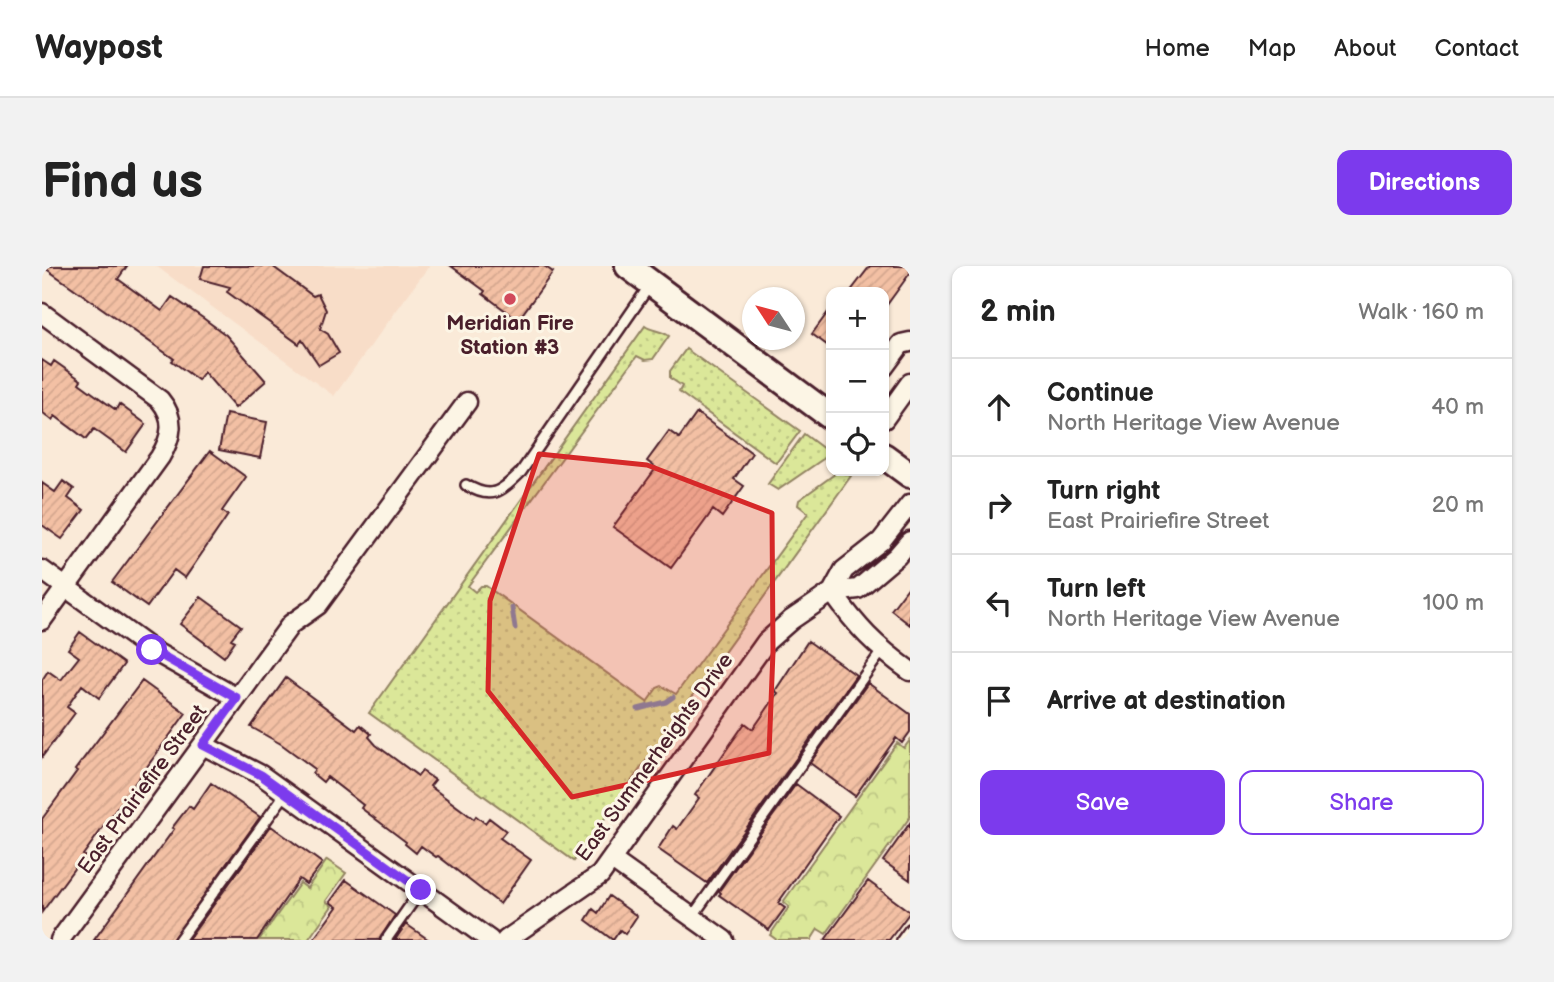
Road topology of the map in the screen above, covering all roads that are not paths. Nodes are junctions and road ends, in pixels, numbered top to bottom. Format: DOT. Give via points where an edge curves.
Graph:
graph roads {
  1 [pos="628,266"];
  2 [pos="652,283"];
  3 [pos="42,313"];
  4 [pos="910,342"];
  5 [pos="889,360"];
  6 [pos="910,383"];
  7 [pos="467,402"];
  8 [pos="826,413"];
  9 [pos="888,413"];
  10 [pos="889,460"];
  11 [pos="910,475"];
  12 [pos="466,485"];
  13 [pos="910,504"];
  14 [pos="910,541"];
  15 [pos="42,570"];
  16 [pos="66,587"];
  17 [pos="832,592"];
  18 [pos="42,620"];
  19 [pos="882,651"];
  20 [pos="910,671"];
  21 [pos="237,698"];
  22 [pos="203,745"];
  23 [pos="286,793"];
  24 [pos="612,860"];
  25 [pos="421,890"];
  26 [pos="692,917"];
  27 [pos="910,929"];
  28 [pos="60,940"];
  29 [pos="179,940"];
  30 [pos="386,940"];
  31 [pos="490,940"];
  32 [pos="506,940"];
  33 [pos="724,940"];
  34 [pos="902,940"];
  1 -- 2 [label="main road"];
  2 -- 8 [label="main road"];
  2 -- 12 [label="lane" via="522,471 500,491 480,494"];
  3 -- 16 [label="street" via="160,400 172,422 160,457"];
  4 -- 5 [label="street" via="901,344"];
  6 -- 9 [label="street"];
  7 -- 21 [label="street, East Prairiefire Street" via="318,605 291,624"];
  10 -- 11 [label="main road"];
  13 -- 17 [label="street, East Summerheights Drive" via="881,541 844,570"];
  14 -- 17 [label="street, East Summerheights Drive" via="858,589"];
  15 -- 16 [label="street"];
  16 -- 18 [label="street"];
  16 -- 21 [label="street" via="152,650"];
  17 -- 19 [label="street"];
  17 -- 24 [label="street, East Summerheights Drive" via="766,642"];
  19 -- 20 [label="street"];
  19 -- 26 [label="lane"];
  21 -- 22 [label="street, East Prairiefire Street"];
  22 -- 23 [label="street"];
  22 -- 28 [label="street, East Prairiefire Street"];
  23 -- 25 [label="street"];
  23 -- 29 [label="lane"];
  24 -- 26 [label="street"];
  24 -- 32 [label="street, East Summerheights Drive" via="587,886"];
  25 -- 30 [label="lane"];
  25 -- 31 [label="street"];
  26 -- 33 [label="street"];
  27 -- 34 [label="lane"];
}
